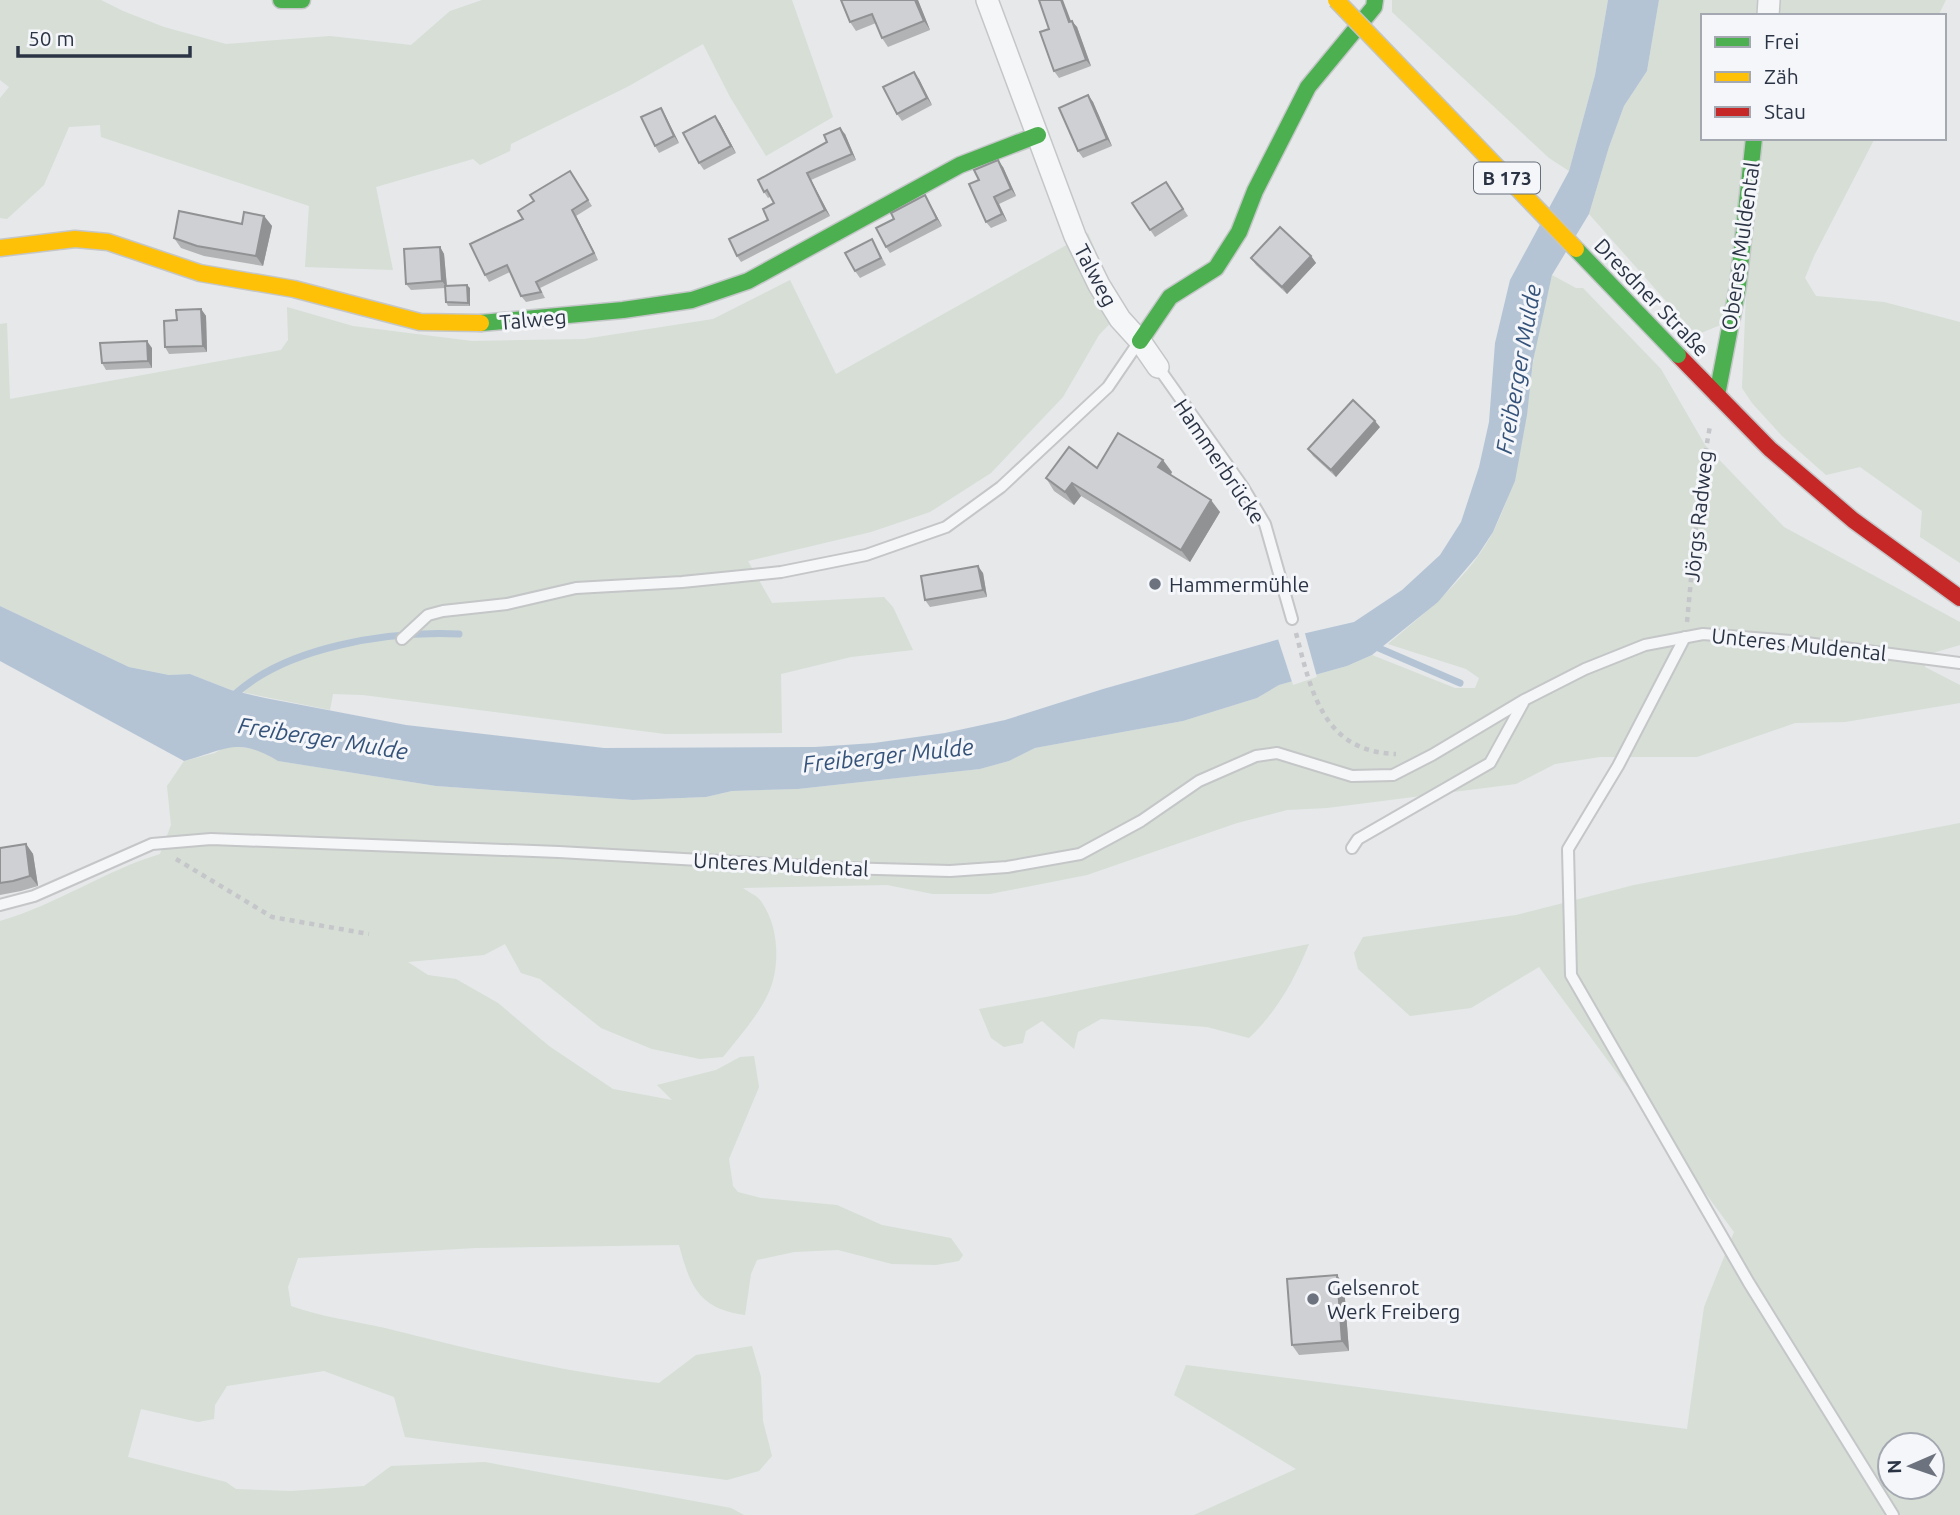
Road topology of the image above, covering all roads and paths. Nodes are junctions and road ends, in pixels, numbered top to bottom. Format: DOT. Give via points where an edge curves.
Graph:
graph roads {
  1 [pos="281,0"];
  2 [pos="302,0"];
  3 [pos="987,0"];
  4 [pos="1336,0"];
  5 [pos="1375,0"];
  6 [pos="1038,135"];
  7 [pos="1754,140"];
  8 [pos="0,247"];
  9 [pos="1140,341"];
  10 [pos="1158,367"];
  11 [pos="1717,396"];
  12 [pos="1960,598"];
  13 [pos="1292,619"];
  14 [pos="1685,637"];
  15 [pos="402,639"];
  16 [pos="1960,663"];
  17 [pos="1524,700"];
  18 [pos="1432,755"];
  19 [pos="152,844"];
  20 [pos="1352,848"];
  21 [pos="0,905"];
  22 [pos="369,934"];
  23 [pos="1893,1515"];
  1 -- 2 [label="street"];
  3 -- 6 [label="street, Talweg"];
  4 -- 11 [label="street, Dresdner Straße / B 173, bridge"];
  5 -- 9 [label="street" via="1308,87 1239,232 1216,268 1170,297"];
  6 -- 8 [label="street, Talweg" via="960,164 748,282 692,300 583,314 464,324 421,322 294,289 200,273 108,242 75,239"];
  6 -- 9 [label="street, Talweg" via="1075,236 1099,285"];
  7 -- 11 [label="street, Oberes Muldental" via="1738,286"];
  9 -- 10 [label="street, Talweg"];
  9 -- 15 [label="lane" via="1108,387 1001,487 946,527 866,555 793,570 576,587 507,604 435,613"];
  10 -- 13 [label="lane, Hammerbrücke" via="1265,524"];
  11 -- 12 [label="street, Dresdner Straße / B 173" via="1853,520"];
  11 -- 14 [label="path, Jörgs Radweg" via="1705,445"];
  13 -- 18 [label="path" via="1308,680 1322,714 1338,731 1380,753"];
  14 -- 16 [label="lane, Unteres Muldental" via="1703,634 1791,641"];
  14 -- 17 [label="lane, Unteres Muldental" via="1645,645"];
  14 -- 23 [label="lane" via="1618,766 1568,849 1571,975 1749,1283"];
  17 -- 18 [label="lane, Unteres Muldental"];
  17 -- 20 [label="lane" via="1490,763 1359,839"];
  18 -- 19 [label="lane, Unteres Muldental" via="1393,775 1352,776 1277,753 1256,756 1199,782 1080,854 950,871 211,839"];
  19 -- 21 [label="lane, Unteres Muldental" via="34,896"];
  19 -- 22 [label="path" via="272,917"];
}
